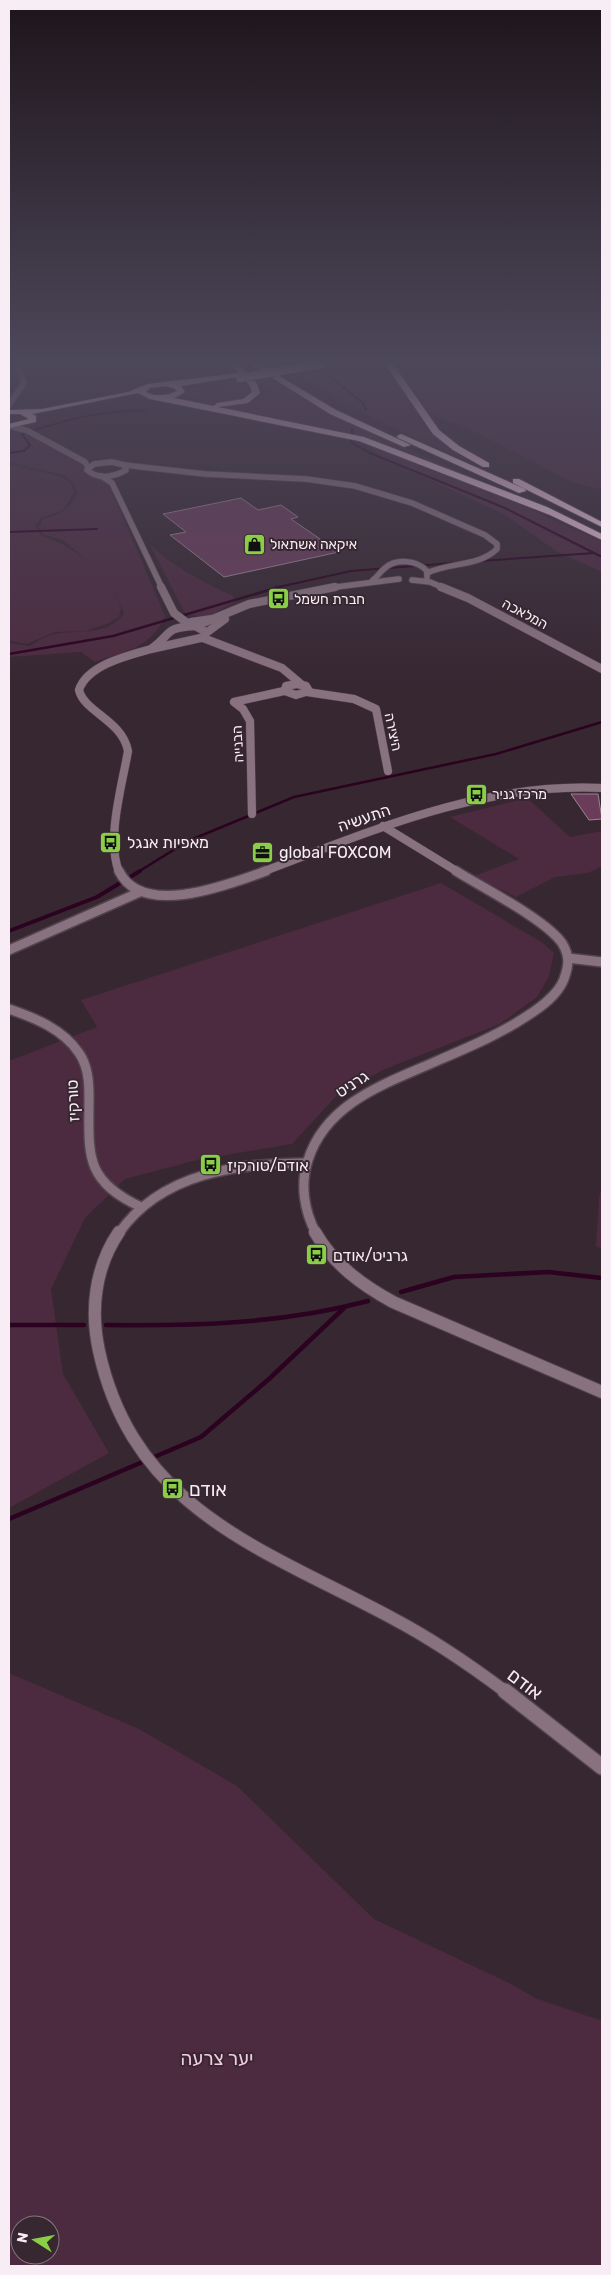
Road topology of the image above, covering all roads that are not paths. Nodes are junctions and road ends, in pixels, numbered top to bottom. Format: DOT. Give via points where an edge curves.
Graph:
graph roads {
  1 [pos="89,470"];
  2 [pos="124,470"];
  3 [pos="142,470"];
  4 [pos="163,470"];
  5 [pos="446,470"];
  6 [pos="463,470"];
  7 [pos="478,470"];
  8 [pos="497,470"];
  9 [pos="121,473"];
  10 [pos="101,476"];
  11 [pos="112,483"];
  12 [pos="552,513"];
  13 [pos="602,527"];
  14 [pos="602,537"];
  15 [pos="418,564"];
  16 [pos="447,566"];
  17 [pos="384,571"];
  18 [pos="427,574"];
  19 [pos="399,579"];
  20 [pos="412,580"];
  21 [pos="368,582"];
  22 [pos="435,584"];
  23 [pos="269,600"];
  24 [pos="176,616"];
  25 [pos="212,619"];
  26 [pos="191,626"];
  27 [pos="169,632"];
  28 [pos="205,636"];
  29 [pos="185,642"];
  30 [pos="150,649"];
  31 [pos="602,669"];
  32 [pos="301,684"];
  33 [pos="284,691"];
  34 [pos="307,692"];
  35 [pos="388,771"];
  36 [pos="602,788"];
  37 [pos="252,814"];
  38 [pos="383,826"];
  39 [pos="140,892"];
  40 [pos="9,950"];
  41 [pos="568,958"];
  42 [pos="602,962"];
  43 [pos="9,1009"];
  44 [pos="306,1163"];
  45 [pos="141,1207"];
  46 [pos="602,1392"];
  47 [pos="602,1767"];
  1 -- 10 [label="street"];
  2 -- 9 [label="street"];
  3 -- 9 [label="street"];
  4 -- 16 [label="street" via="306,479 355,486 412,503 485,535 497,544 497,549 489,556"];
  5 -- 12 [label="highway"];
  6 -- 12 [label="highway"];
  7 -- 13 [label="highway"];
  8 -- 13 [label="highway"];
  9 -- 10 [label="street"];
  9 -- 11 [label="street"];
  10 -- 11 [label="street"];
  11 -- 24 [label="street"];
  12 -- 14 [label="highway"];
  15 -- 16 [label="street"];
  15 -- 17 [label="street" via="396,563"];
  15 -- 18 [label="street, המלאכה" via="426,568"];
  16 -- 18 [label="street"];
  17 -- 19 [label="street" via="388,576"];
  17 -- 21 [label="street"];
  18 -- 20 [label="street"];
  18 -- 22 [label="street, המלאכה"];
  19 -- 20 [label="street, המלאכה"];
  19 -- 21 [label="street"];
  20 -- 22 [label="street, המלאכה"];
  21 -- 23 [label="street"];
  22 -- 31 [label="street, המלאכה" via="477,602"];
  23 -- 25 [label="street" via="238,607"];
  23 -- 28 [label="street" via="224,620"];
  24 -- 25 [label="street" via="194,622"];
  24 -- 26 [label="street"];
  24 -- 27 [label="street"];
  25 -- 26 [label="street"];
  26 -- 27 [label="street"];
  26 -- 28 [label="street" via="203,629"];
  27 -- 29 [label="street" via="173,640"];
  27 -- 30 [label="street" via="163,641"];
  28 -- 29 [label="street"];
  28 -- 32 [label="street" via="282,668"];
  29 -- 30 [label="street"];
  30 -- 39 [label="street" via="97,669 84,677 78,691 82,699 117,728 127,742 114,852 120,874"];
  32 -- 33 [label="street" via="289,685"];
  32 -- 34 [label="street" via="308,687"];
  33 -- 34 [label="street" via="296,695"];
  33 -- 37 [label="street, הבנייה" via="234,702 244,709 250,721"];
  34 -- 35 [label="street, היצירה" via="356,699 373,706"];
  36 -- 38 [label="street, התעשיה" via="512,792"];
  38 -- 39 [label="street, התעשיה" via="215,890 171,896"];
  38 -- 41 [label="street" via="549,928 560,940"];
  39 -- 40 [label="street"];
  41 -- 42 [label="street"];
  41 -- 44 [label="street, גרניט" via="566,978 558,991 533,1014 495,1035 382,1084 353,1101 325,1127"];
  43 -- 45 [label="street, טורקיז" via="59,1032 80,1053 89,1081 90,1152 95,1172 115,1195"];
  44 -- 45 [label="street, אודם" via="262,1163 221,1170 177,1185"];
  44 -- 46 [label="street, גרניט" via="303,1182 309,1218 326,1250 354,1278 413,1312"];
  45 -- 47 [label="street, אודם" via="115,1237 104,1257 98,1278 95,1323 98,1346 113,1394 136,1442 153,1466 189,1501 228,1531 275,1560 433,1641"];
}
